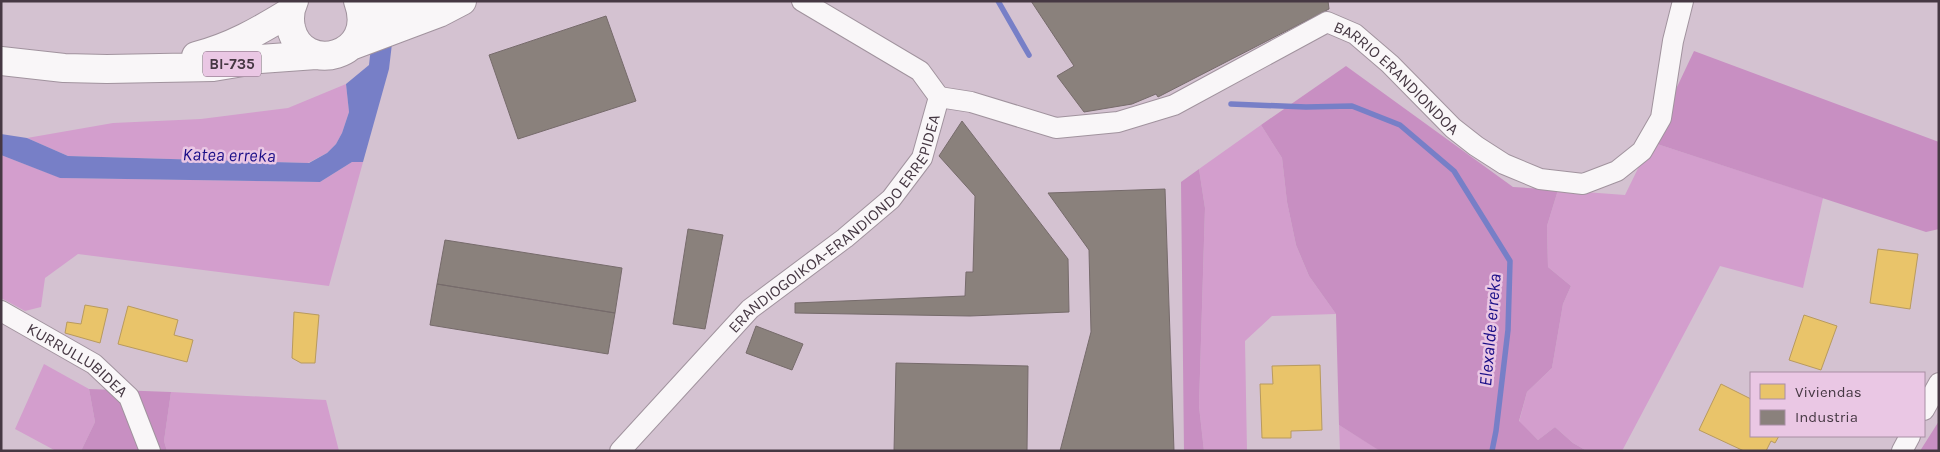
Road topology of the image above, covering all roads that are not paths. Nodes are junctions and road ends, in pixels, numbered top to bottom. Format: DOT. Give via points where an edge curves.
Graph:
graph roads {
  1 [pos="437,1"];
  2 [pos="462,1"];
  3 [pos="802,1"];
  4 [pos="1683,1"];
  5 [pos="292,7"];
  6 [pos="360,7"];
  7 [pos="820,7"];
  8 [pos="351,46"];
  9 [pos="316,54"];
  10 [pos="1,61"];
  11 [pos="148,67"];
  12 [pos="939,97"];
  13 [pos="1,311"];
  14 [pos="1939,383"];
  15 [pos="1925,408"];
  16 [pos="1909,437"];
  17 [pos="150,451"];
  18 [pos="620,451"];
  19 [pos="1902,451"];
  1 -- 6 [label="main road" via="402,10"];
  2 -- 8 [label="main road"];
  3 -- 7 [label="street, ERANDIOGOIKOA-ERANDIONDO ERREPIDEA"];
  4 -- 12 [label="street, BARRIO ERANDIONDOA" via="1661,118 1642,151 1617,171 1584,184 1540,179 1497,159 1453,128 1390,64 1355,34 1327,22 1174,105 1118,122 1056,128 971,102"];
  5 -- 9 [label="main road" via="292,33 302,46"];
  5 -- 11 [label="main road, BI-735" via="247,38 220,50"];
  6 -- 8 [label="main road" via="362,25"];
  7 -- 12 [label="street, ERANDIOGOIKOA-ERANDIONDO ERREPIDEA" via="920,71"];
  8 -- 9 [label="main road" via="328,56"];
  9 -- 11 [label="main road, BI-735" via="213,68"];
  10 -- 11 [label="main road, BI-735" via="72,68"];
  12 -- 18 [label="street, ERANDIOGOIKOA-ERANDIONDO ERREPIDEA" via="922,158 891,199 750,309"];
  13 -- 17 [label="street, KURRULLUBIDEA" via="94,364 129,397"];
  14 -- 15 [label="street"];
  16 -- 19 [label="street"];
}
